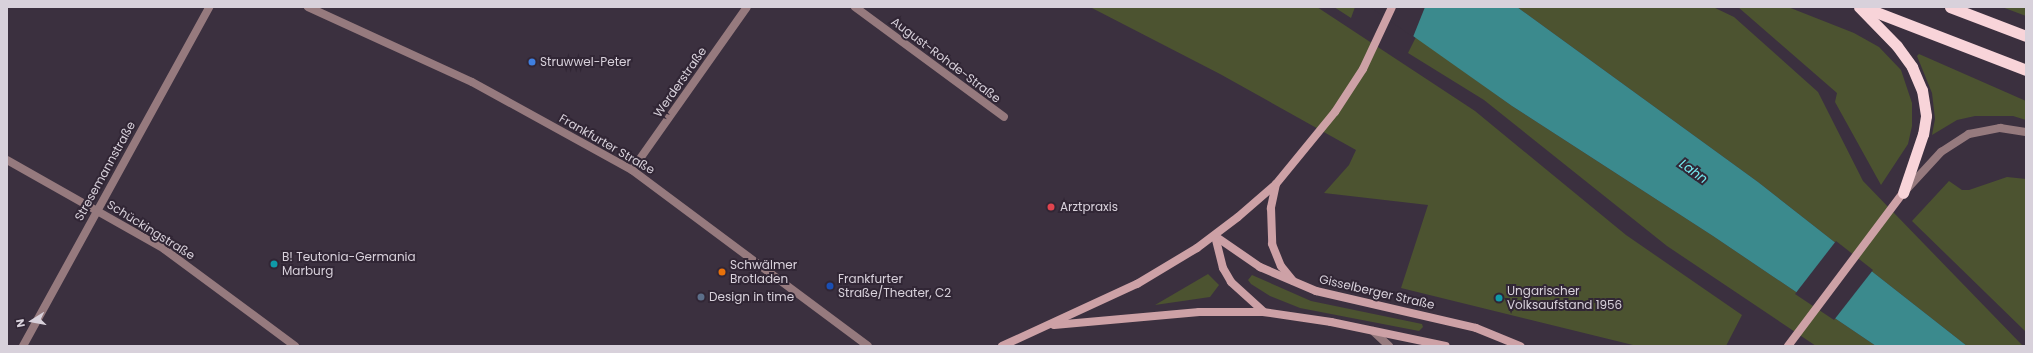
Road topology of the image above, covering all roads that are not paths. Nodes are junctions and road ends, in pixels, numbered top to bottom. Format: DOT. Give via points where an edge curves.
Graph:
graph roads {
  1 [pos="209,7"];
  2 [pos="308,7"];
  3 [pos="747,7"];
  4 [pos="855,7"];
  5 [pos="1392,7"];
  6 [pos="1859,7"];
  7 [pos="1863,7"];
  8 [pos="1950,7"];
  9 [pos="2026,36"];
  10 [pos="2026,70"];
  11 [pos="1004,117"];
  12 [pos="2026,132"];
  13 [pos="7,160"];
  14 [pos="632,170"];
  15 [pos="1276,184"];
  16 [pos="1903,193"];
  17 [pos="97,210"];
  18 [pos="1215,236"];
  19 [pos="1294,283"];
  20 [pos="1263,312"];
  21 [pos="1047,325"];
  22 [pos="1373,331"];
  23 [pos="1789,345"];
  24 [pos="23,346"];
  25 [pos="295,346"];
  26 [pos="868,346"];
  27 [pos="1002,346"];
  28 [pos="1389,346"];
  29 [pos="1446,346"];
  30 [pos="1520,346"];
  1 -- 17 [label="street, Stresemannstraße"];
  2 -- 14 [label="street, Frankfurter Straße" via="472,82"];
  3 -- 14 [label="street, Werderstraße"];
  4 -- 11 [label="street, August-Rohde-Straße"];
  5 -- 15 [label="main road" via="1363,69 1300,157"];
  6 -- 16 [label="highway" via="1897,46 1912,67 1922,90 1926,116 1918,150"];
  7 -- 10 [label="highway"];
  8 -- 9 [label="highway"];
  12 -- 16 [label="street" via="2000,128 1980,130 1959,139 1935,158"];
  13 -- 17 [label="street, Schückingstraße"];
  14 -- 26 [label="street, Frankfurter Straße"];
  15 -- 18 [label="main road"];
  15 -- 19 [label="main road" via="1271,208 1272,244 1281,266"];
  16 -- 23 [label="main road"];
  17 -- 24 [label="street, Stresemannstraße"];
  17 -- 25 [label="street, Schückingstraße" via="164,249"];
  18 -- 19 [label="main road, Gisselberger Straße" via="1260,267"];
  18 -- 20 [label="main road" via="1223,268 1231,282"];
  18 -- 21 [label="main road" via="1137,284"];
  19 -- 30 [label="main road, Gisselberger Straße" via="1341,298 1476,328"];
  20 -- 21 [label="main road" via="1199,312"];
  20 -- 22 [label="main road"];
  21 -- 27 [label="main road"];
  22 -- 28 [label="street"];
  22 -- 29 [label="main road"];
}
